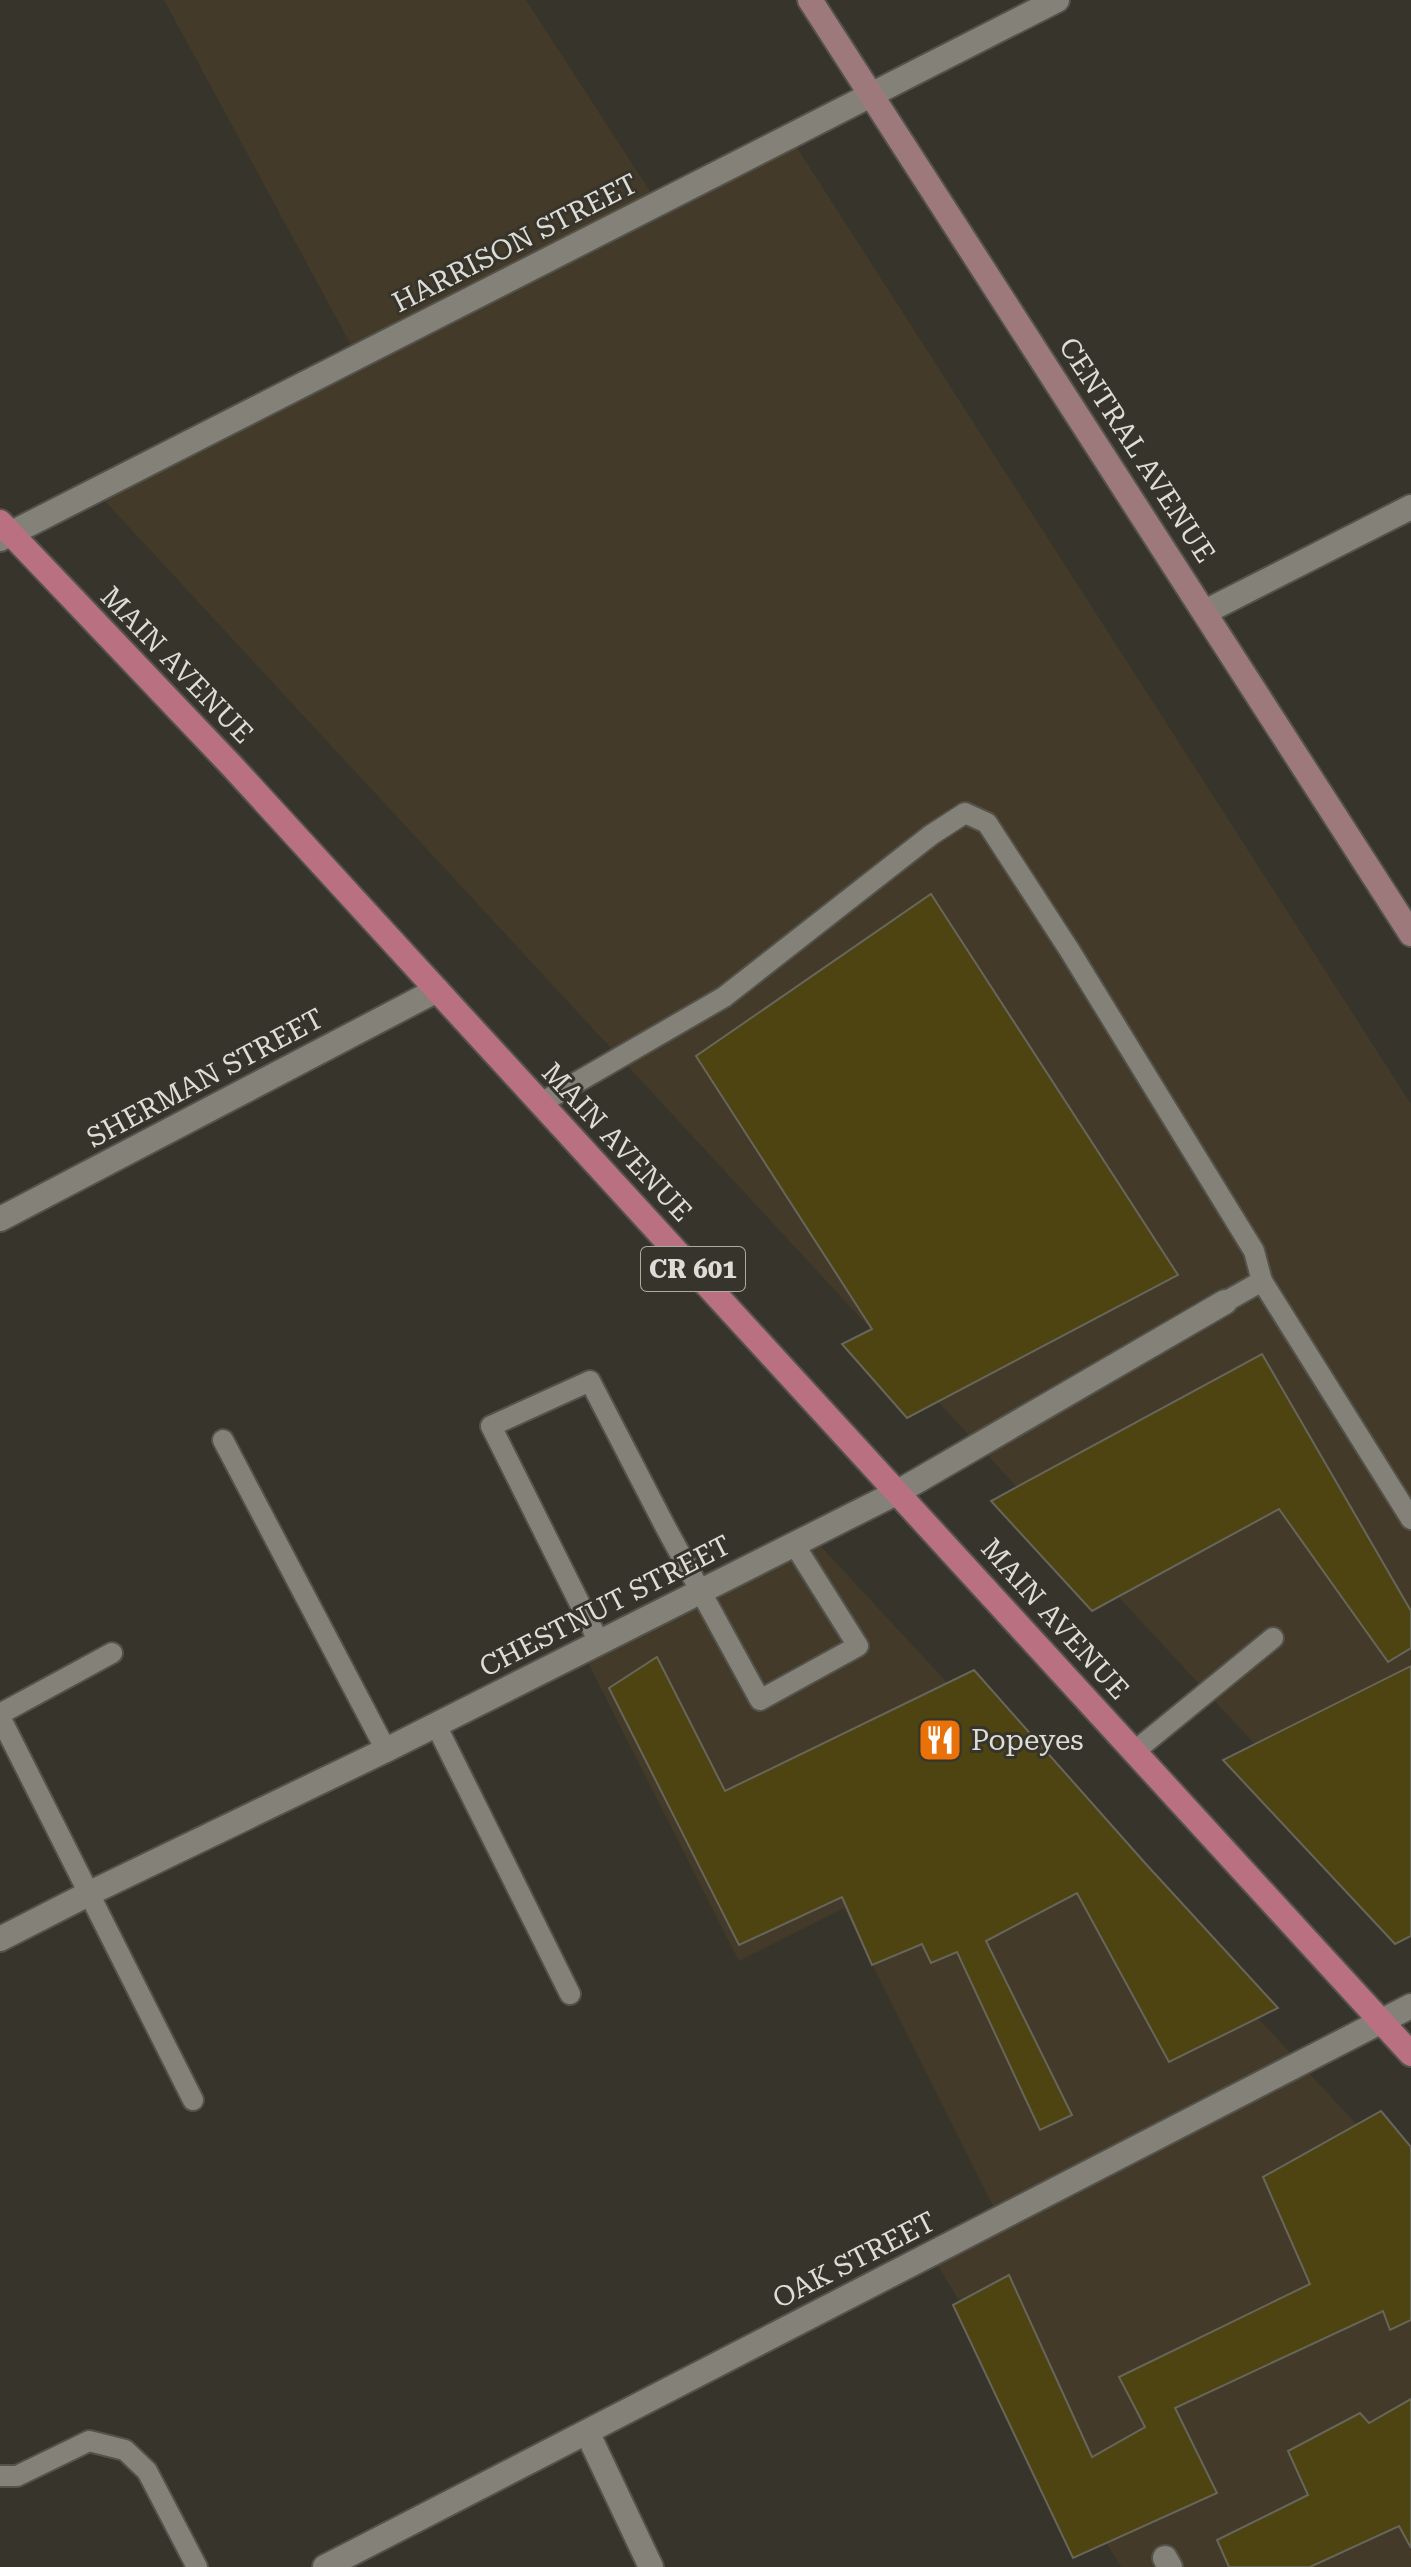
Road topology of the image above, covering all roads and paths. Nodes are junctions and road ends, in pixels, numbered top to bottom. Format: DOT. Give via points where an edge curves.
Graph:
graph roads {
  1 [pos="810,0"];
  2 [pos="1057,0"];
  3 [pos="872,95"];
  4 [pos="1411,507"];
  5 [pos="4,532"];
  6 [pos="1205,612"];
  7 [pos="1411,934"];
  8 [pos="437,990"];
  9 [pos="541,1103"];
  10 [pos="0,1219"];
  11 [pos="1262,1281"];
  12 [pos="1225,1302"];
  13 [pos="223,1440"];
  14 [pos="898,1492"];
  15 [pos="1411,1519"];
  16 [pos="794,1544"];
  17 [pos="701,1591"];
  18 [pos="1273,1638"];
  19 [pos="599,1642"];
  20 [pos="112,1653"];
  21 [pos="0,1716"];
  22 [pos="436,1725"];
  23 [pos="386,1750"];
  24 [pos="1135,1751"];
  25 [pos="88,1894"];
  26 [pos="0,1939"];
  27 [pos="570,1994"];
  28 [pos="1411,2006"];
  29 [pos="1381,2021"];
  30 [pos="1411,2054"];
  31 [pos="193,2100"];
  32 [pos="587,2432"];
  33 [pos="0,2476"];
  34 [pos="197,2567"];
  35 [pos="325,2567"];
  36 [pos="651,2567"];
  1 -- 3 [label="main road, CENTRAL AVENUE"];
  2 -- 3 [label="street, HARRISON STREET"];
  3 -- 5 [label="street, HARRISON STREET"];
  3 -- 6 [label="main road, CENTRAL AVENUE"];
  4 -- 6 [label="street"];
  5 -- 8 [label="main road, MAIN AVENUE / CR 601" via="231,765"];
  6 -- 7 [label="main road, CENTRAL AVENUE"];
  8 -- 9 [label="main road, MAIN AVENUE / CR 601"];
  8 -- 10 [label="street, SHERMAN STREET"];
  9 -- 11 [label="lane" via="724,997 965,813 987,823 1070,951 1254,1251"];
  9 -- 14 [label="main road, MAIN AVENUE / CR 601"];
  11 -- 12 [label="lane"];
  11 -- 15 [label="lane"];
  12 -- 14 [label="street, CHESTNUT STREET"];
  13 -- 23 [label="lane"];
  14 -- 16 [label="street, CHESTNUT STREET"];
  14 -- 24 [label="main road, MAIN AVENUE / CR 601"];
  16 -- 17 [label="street, CHESTNUT STREET"];
  16 -- 17 [label="lane" via="858,1646 760,1700"];
  17 -- 19 [label="street, CHESTNUT STREET"];
  17 -- 19 [label="lane" via="590,1381 491,1426"];
  18 -- 24 [label="lane"];
  19 -- 22 [label="street, CHESTNUT STREET"];
  20 -- 21 [label="lane"];
  21 -- 25 [label="lane"];
  22 -- 23 [label="street, CHESTNUT STREET"];
  22 -- 27 [label="lane"];
  23 -- 25 [label="street, CHESTNUT STREET"];
  24 -- 29 [label="main road, MAIN AVENUE / CR 601"];
  25 -- 26 [label="street, CHESTNUT STREET"];
  25 -- 31 [label="lane"];
  28 -- 29 [label="street, OAK STREET"];
  29 -- 30 [label="main road, MAIN AVENUE / CR 601"];
  29 -- 32 [label="street, OAK STREET"];
  32 -- 35 [label="street, OAK STREET"];
  32 -- 36 [label="street"];
  33 -- 34 [label="lane" via="17,2476 89,2441 125,2450 147,2471"];
}
